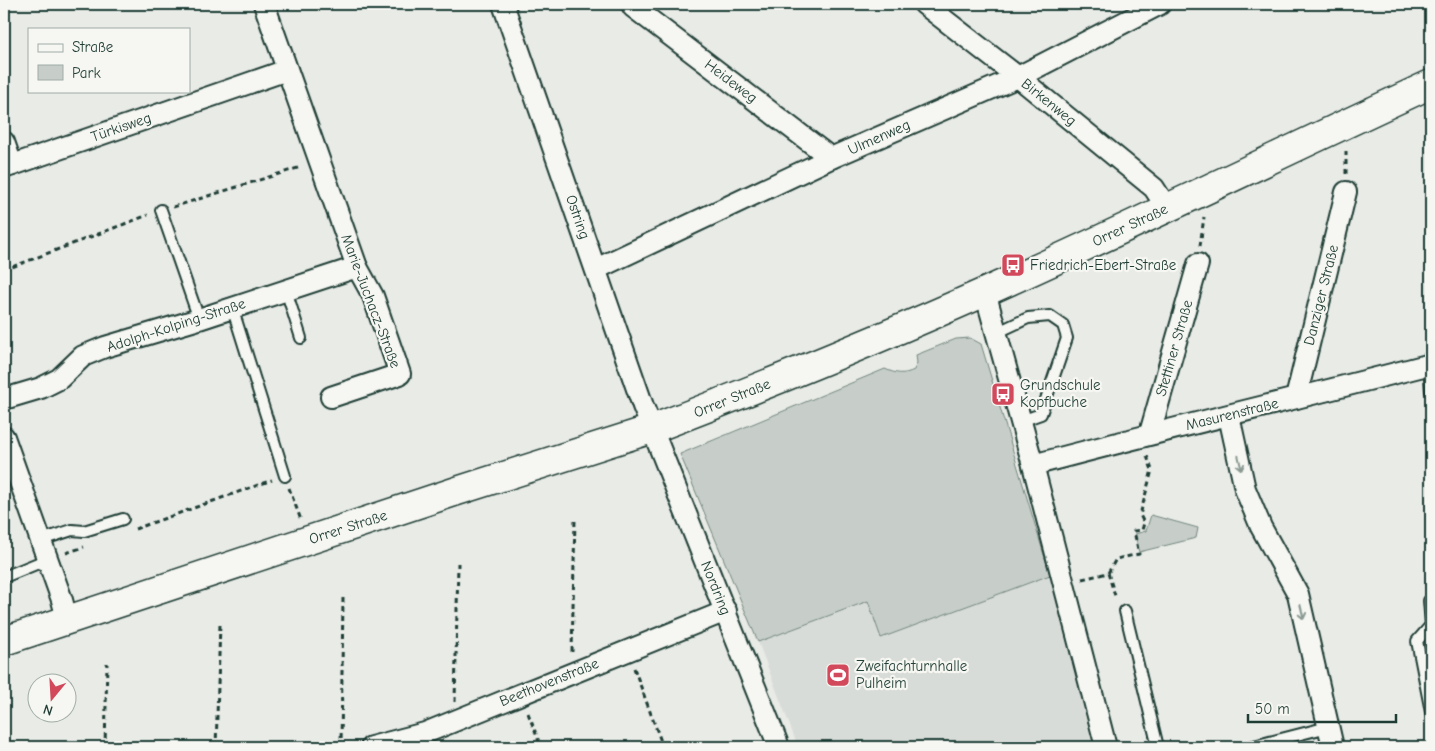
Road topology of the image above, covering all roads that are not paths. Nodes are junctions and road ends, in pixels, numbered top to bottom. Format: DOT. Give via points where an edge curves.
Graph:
graph roads {
  1 [pos="264,4"];
  2 [pos="504,4"];
  3 [pos="632,4"];
  4 [pos="924,4"];
  5 [pos="1160,4"];
  6 [pos="287,70"];
  7 [pos="1018,76"];
  8 [pos="1431,84"];
  9 [pos="4,142"];
  10 [pos="831,158"];
  11 [pos="8,167"];
  12 [pos="1346,192"];
  13 [pos="1167,208"];
  14 [pos="161,210"];
  15 [pos="1198,264"];
  16 [pos="357,267"];
  17 [pos="596,269"];
  18 [pos="286,290"];
  19 [pos="985,292"];
  20 [pos="232,307"];
  21 [pos="199,319"];
  22 [pos="996,333"];
  23 [pos="301,338"];
  24 [pos="1430,364"];
  25 [pos="1431,391"];
  26 [pos="331,397"];
  27 [pos="1296,398"];
  28 [pos="4,399"];
  29 [pos="1229,416"];
  30 [pos="1021,421"];
  31 [pos="652,429"];
  32 [pos="1146,435"];
  33 [pos="4,437"];
  34 [pos="1033,465"];
  35 [pos="285,476"];
  36 [pos="123,519"];
  37 [pos="41,540"];
  38 [pos="48,560"];
  39 [pos="4,577"];
  40 [pos="1431,600"];
  41 [pos="1125,611"];
  42 [pos="726,612"];
  43 [pos="67,619"];
  44 [pos="4,640"];
  45 [pos="1431,712"];
  46 [pos="1328,727"];
  47 [pos="425,740"];
  48 [pos="371,747"];
  49 [pos="779,747"];
  50 [pos="1106,747"];
  51 [pos="1158,747"];
  52 [pos="1250,747"];
  53 [pos="1333,747"];
  1 -- 6 [label="street"];
  2 -- 17 [label="street, Ostring"];
  3 -- 10 [label="street, Heideweg"];
  4 -- 7 [label="street, Birkenweg"];
  5 -- 7 [label="street, Ulmenweg"];
  6 -- 11 [label="street, Türkisweg"];
  6 -- 16 [label="street, Marie-Juchacz-Straße"];
  7 -- 10 [label="street, Ulmenweg"];
  7 -- 13 [label="street, Birkenweg" via="1154,188"];
  8 -- 13 [label="street, Orrer Straße"];
  9 -- 11 [label="street"];
  10 -- 17 [label="street, Ulmenweg"];
  12 -- 27 [label="street, Danziger Straße"];
  13 -- 19 [label="street, Orrer Straße"];
  14 -- 21 [label="lane"];
  15 -- 32 [label="street, Stettiner Straße"];
  16 -- 18 [label="street, Adolph-Kolping-Straße"];
  16 -- 26 [label="street, Marie-Juchacz-Straße" via="373,296 400,374"];
  17 -- 31 [label="street, Ostring"];
  18 -- 20 [label="street, Adolph-Kolping-Straße"];
  18 -- 23 [label="lane"];
  19 -- 22 [label="street"];
  19 -- 31 [label="street, Orrer Straße" via="819,364"];
  20 -- 21 [label="street, Adolph-Kolping-Straße"];
  20 -- 35 [label="lane"];
  21 -- 28 [label="street, Adolph-Kolping-Straße" via="83,356 59,379"];
  22 -- 30 [label="street"];
  22 -- 30 [label="lane" via="1028,318 1050,316 1063,324 1067,338 1041,414"];
  24 -- 25 [label="lane"];
  24 -- 27 [label="street, Masurenstraße"];
  27 -- 29 [label="street, Masurenstraße"];
  29 -- 32 [label="street, Masurenstraße"];
  29 -- 46 [label="street, one-way" via="1245,489 1261,527 1298,594"];
  30 -- 34 [label="street"];
  31 -- 42 [label="street, Nordring"];
  31 -- 43 [label="street, Orrer Straße"];
  32 -- 34 [label="street, Masurenstraße"];
  33 -- 37 [label="street"];
  34 -- 50 [label="street"];
  36 -- 37 [label="lane" via="84,532 72,530"];
  37 -- 38 [label="street"];
  38 -- 39 [label="lane"];
  38 -- 43 [label="street"];
  40 -- 45 [label="lane" via="1428,601 1431,625 1417,640"];
  41 -- 51 [label="lane"];
  42 -- 47 [label="street, Beethovenstraße" via="454,720"];
  42 -- 49 [label="street, Nordring"];
  43 -- 44 [label="street, Orrer Straße"];
  46 -- 52 [label="lane"];
  46 -- 53 [label="street"];
  47 -- 48 [label="street, Beethovenstraße"];
}
